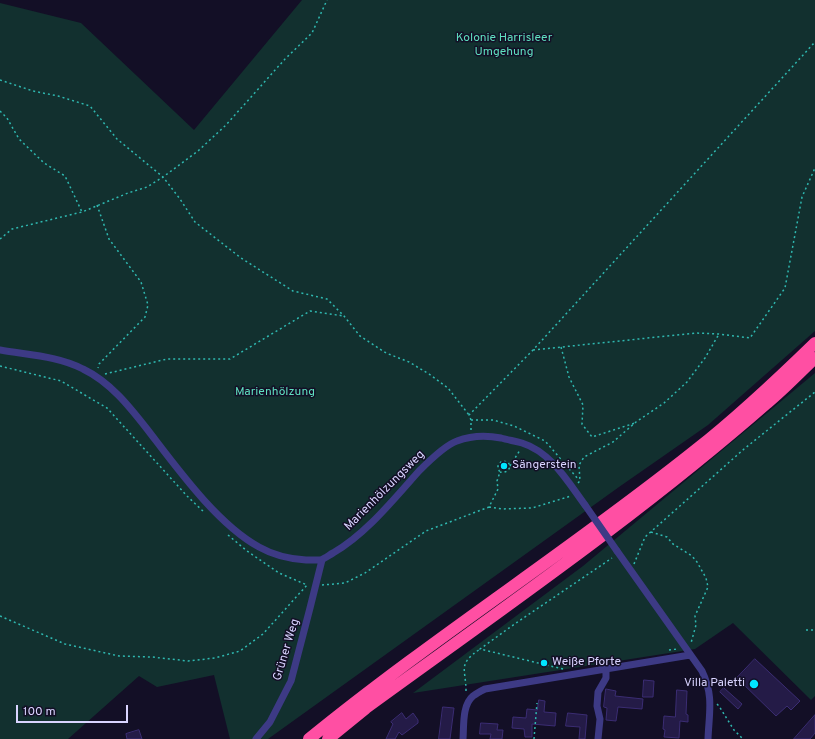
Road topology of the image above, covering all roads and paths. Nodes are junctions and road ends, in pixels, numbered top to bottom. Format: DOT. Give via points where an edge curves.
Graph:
graph roads {
  1 [pos="327,0"];
  2 [pos="815,42"];
  3 [pos="0,80"];
  4 [pos="0,111"];
  5 [pos="815,168"];
  6 [pos="163,177"];
  7 [pos="97,205"];
  8 [pos="82,212"];
  9 [pos="0,239"];
  10 [pos="344,316"];
  11 [pos="719,334"];
  12 [pos="815,343"];
  13 [pos="561,347"];
  14 [pos="0,350"];
  15 [pos="533,350"];
  16 [pos="815,358"];
  17 [pos="0,366"];
  18 [pos="95,376"];
  19 [pos="815,392"];
  20 [pos="469,415"];
  21 [pos="636,422"];
  22 [pos="471,437"];
  23 [pos="524,443"];
  24 [pos="510,466"];
  25 [pos="500,472"];
  26 [pos="575,491"];
  27 [pos="489,507"];
  28 [pos="210,517"];
  29 [pos="651,532"];
  30 [pos="226,533"];
  31 [pos="618,552"];
  32 [pos="322,560"];
  33 [pos="631,571"];
  34 [pos="307,585"];
  35 [pos="316,586"];
  36 [pos="0,616"];
  37 [pos="806,630"];
  38 [pos="815,630"];
  39 [pos="690,643"];
  40 [pos="480,649"];
  41 [pos="690,655"];
  42 [pos="606,669"];
  43 [pos="569,674"];
  44 [pos="466,691"];
  45 [pos="710,699"];
  46 [pos="537,703"];
  47 [pos="256,739"];
  48 [pos="309,739"];
  49 [pos="328,739"];
  50 [pos="463,739"];
  51 [pos="534,739"];
  52 [pos="598,739"];
  53 [pos="708,739"];
  54 [pos="743,739"];
  1 -- 6 [label="path" via="312,33 285,58 226,125 198,151"];
  2 -- 15 [label="path"];
  3 -- 6 [label="path" via="90,106 117,139"];
  4 -- 8 [label="path" via="19,139 44,163 65,176"];
  5 -- 11 [label="path" via="802,197 785,288 750,338"];
  6 -- 7 [label="path" via="147,187"];
  6 -- 10 [label="path" via="196,222 241,258 293,291 327,299"];
  7 -- 8 [label="path"];
  7 -- 18 [label="path" via="109,239 141,282 148,305 145,317 99,364"];
  8 -- 9 [label="path" via="12,229"];
  10 -- 18 [label="path" via="310,311 230,359 167,359"];
  10 -- 20 [label="path" via="360,336 386,353 409,362 448,388"];
  11 -- 13 [label="path" via="696,333"];
  11 -- 21 [label="path" via="687,382 664,403"];
  12 -- 48 [label="highway" via="762,394 698,449 359,698"];
  13 -- 15 [label="path"];
  13 -- 21 [label="path" via="569,377 583,405 582,424 592,437"];
  14 -- 18 [label="street" via="57,360 84,369"];
  15 -- 20 [label="path"];
  16 -- 49 [label="highway" via="696,463"];
  17 -- 28 [label="path" via="61,381 107,408 187,496"];
  18 -- 32 [label="street" via="130,406 184,475 234,530 248,541 275,554"];
  19 -- 29 [label="path" via="744,449"];
  20 -- 22 [label="path"];
  21 -- 26 [label="path" via="613,442 584,457 579,465 580,481"];
  22 -- 23 [label="street, Marienhölzungsweg" via="491,436"];
  22 -- 32 [label="street, Marienhölzungsweg" via="455,441 431,459 358,536"];
  23 -- 24 [label="path"];
  23 -- 26 [label="street, Marienhölzungsweg" via="540,452 553,464"];
  24 -- 25 [label="path" via="507,471"];
  24 -- 25 [label="path" via="508,462 502,461 498,465"];
  25 -- 27 [label="path" via="498,489"];
  26 -- 27 [label="path" via="569,498 532,508 502,510"];
  26 -- 31 [label="street, Marienhölzungsweg, bridge"];
  27 -- 35 [label="path" via="426,531 365,573 345,583"];
  29 -- 33 [label="path" via="645,537"];
  29 -- 39 [label="path" via="667,537 692,556 706,578 708,587 695,616 696,625"];
  30 -- 34 [label="path" via="246,551 279,573"];
  31 -- 33 [label="street, Marienhölzungsweg"];
  31 -- 40 [label="path"];
  32 -- 35 [label="street, Grüner Weg"];
  33 -- 41 [label="street, Marienhölzungsweg"];
  34 -- 35 [label="path"];
  34 -- 36 [label="path" via="263,634 240,651 215,658 188,661 119,656 65,644"];
  35 -- 47 [label="street, Grüner Weg" via="291,681 270,722"];
  37 -- 38 [label="path"];
  40 -- 43 [label="path" via="551,665"];
  40 -- 44 [label="path" via="470,656 464,667"];
  41 -- 42 [label="street"];
  41 -- 45 [label="street, Marienhölzungsweg" via="708,684"];
  42 -- 43 [label="street"];
  42 -- 52 [label="street" via="606,678 598,692"];
  43 -- 50 [label="street" via="484,689 468,703"];
  45 -- 53 [label="street, Marienhölzungsweg"];
  45 -- 54 [label="path" via="719,706"];
  46 -- 51 [label="path"];
}
